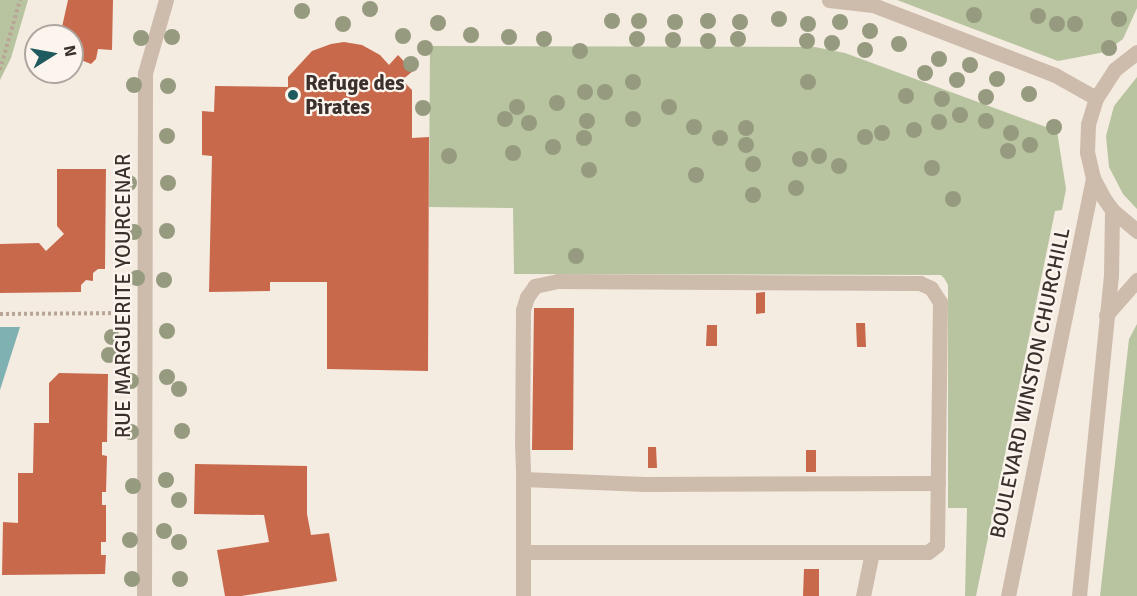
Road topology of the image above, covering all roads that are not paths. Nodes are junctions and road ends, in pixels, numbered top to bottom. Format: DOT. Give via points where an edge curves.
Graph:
graph roads {
  1 [pos="166,0"];
  2 [pos="829,0"];
  3 [pos="1137,52"];
  4 [pos="1096,98"];
  5 [pos="1093,178"];
  6 [pos="1112,210"];
  7 [pos="1137,231"];
  8 [pos="1137,280"];
  9 [pos="1106,315"];
  10 [pos="523,479"];
  11 [pos="938,483"];
  12 [pos="523,552"];
  13 [pos="872,552"];
  14 [pos="144,596"];
  15 [pos="523,596"];
  16 [pos="863,596"];
  17 [pos="1008,596"];
  18 [pos="1079,596"];
  1 -- 14 [label="street, RUE MARGUERITE YOURCENAR" via="145,73"];
  2 -- 4 [label="street" via="873,5 1055,75"];
  3 -- 4 [label="street" via="1115,69"];
  4 -- 5 [label="street" via="1087,152"];
  5 -- 6 [label="street"];
  5 -- 17 [label="street, BOULEVARD WINSTON CHURCHILL"];
  6 -- 7 [label="street"];
  6 -- 9 [label="street" via="1113,247"];
  8 -- 9 [label="street"];
  9 -- 18 [label="street"];
  10 -- 11 [label="street" via="644,484"];
  10 -- 11 [label="street" via="523,310 535,286 558,281 920,283 931,288 940,302"];
  10 -- 12 [label="street"];
  11 -- 13 [label="street" via="937,544 928,552"];
  12 -- 13 [label="street"];
  12 -- 15 [label="street"];
  13 -- 16 [label="street"];
}
